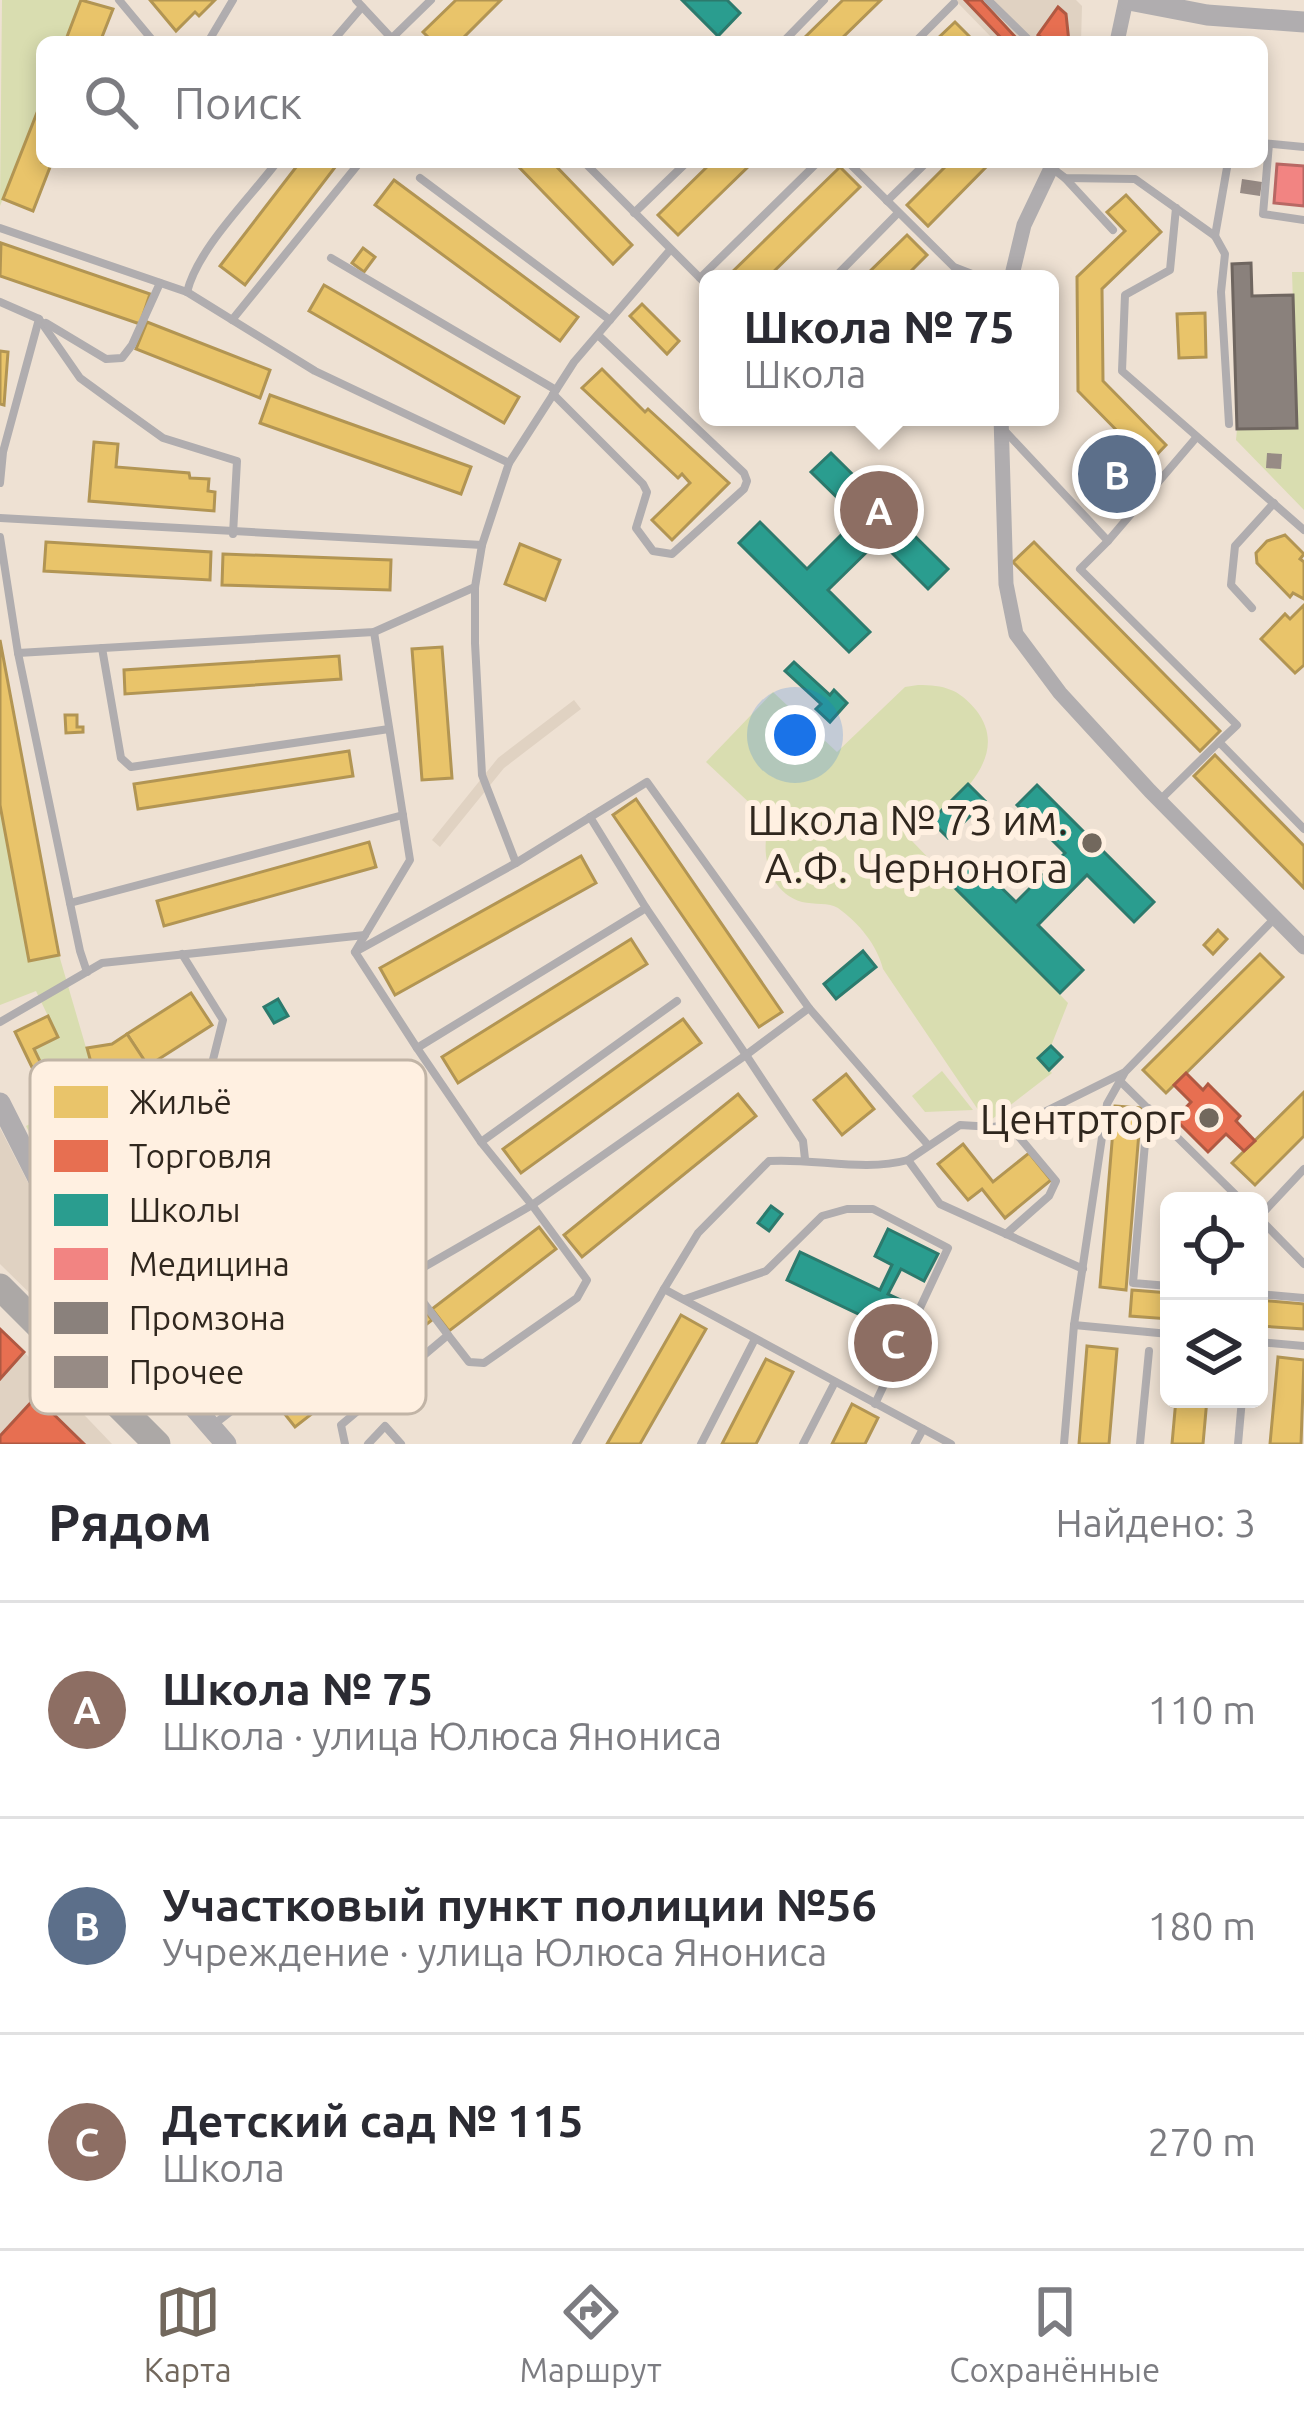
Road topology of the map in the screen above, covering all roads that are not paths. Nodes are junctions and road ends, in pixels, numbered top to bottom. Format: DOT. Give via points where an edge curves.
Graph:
graph roads {
  1 [pos="119,0"];
  2 [pos="233,0"];
  3 [pos="431,0"];
  4 [pos="824,0"];
  5 [pos="988,0"];
  6 [pos="1128,0"];
  7 [pos="359,3"];
  8 [pos="954,3"];
  9 [pos="1208,8"];
  10 [pos="1304,22"];
  11 [pos="149,36"];
  12 [pos="212,36"];
  13 [pos="336,36"];
  14 [pos="389,36"];
  15 [pos="397,36"];
  16 [pos="788,36"];
  17 [pos="921,36"];
  18 [pos="1025,36"];
  19 [pos="1119,36"];
  20 [pos="1268,144"];
  21 [pos="1304,147"];
  22 [pos="272,168"];
  23 [pos="355,168"];
  24 [pos="590,168"];
  25 [pos="681,168"];
  26 [pos="812,168"];
  27 [pos="854,168"];
  28 [pos="921,168"];
  29 [pos="1227,168"];
  30 [pos="1265,168"];
  31 [pos="1056,169"];
  32 [pos="419,178"];
  33 [pos="886,201"];
  34 [pos="1176,208"];
  35 [pos="634,213"];
  36 [pos="898,213"];
  37 [pos="1304,220"];
  38 [pos="0,228"];
  39 [pos="1113,230"];
  40 [pos="1215,236"];
  41 [pos="670,250"];
  42 [pos="331,258"];
  43 [pos="708,270"];
  44 [pos="842,270"];
  45 [pos="962,270"];
  46 [pos="1013,270"];
  47 [pos="699,277"];
  48 [pos="160,283"];
  49 [pos="187,292"];
  50 [pos="0,302"];
  51 [pos="39,319"];
  52 [pos="232,320"];
  53 [pos="610,320"];
  54 [pos="598,334"];
  55 [pos="555,392"];
  56 [pos="1229,424"];
  57 [pos="1001,426"];
  58 [pos="1004,426"];
  59 [pos="1195,439"];
  60 [pos="509,463"];
  61 [pos="0,483"];
  62 [pos="1274,503"];
  63 [pos="0,518"];
  64 [pos="1304,530"];
  65 [pos="233,534"];
  66 [pos="0,537"];
  67 [pos="1108,541"];
  68 [pos="482,545"];
  69 [pos="475,587"];
  70 [pos="1252,608"];
  71 [pos="374,632"];
  72 [pos="101,648"];
  73 [pos="18,653"];
  74 [pos="389,729"];
  75 [pos="1219,742"];
  76 [pos="1159,800"];
  77 [pos="403,815"];
  78 [pos="590,817"];
  79 [pos="1304,829"];
  80 [pos="516,863"];
  81 [pos="70,903"];
  82 [pos="646,908"];
  83 [pos="1275,918"];
  84 [pos="365,935"];
  85 [pos="1304,947"];
  86 [pos="356,952"];
  87 [pos="182,954"];
  88 [pos="87,972"];
  89 [pos="677,1001"];
  90 [pos="809,1008"];
  91 [pos="0,1022"];
  92 [pos="417,1048"];
  93 [pos="746,1055"];
  94 [pos="213,1060"];
  95 [pos="425,1060"];
  96 [pos="426,1061"];
  97 [pos="1122,1076"];
  98 [pos="0,1103"];
  99 [pos="1148,1108"];
  100 [pos="1009,1125"];
  101 [pos="481,1142"];
  102 [pos="928,1145"];
  103 [pos="805,1159"];
  104 [pos="908,1160"];
  105 [pos="30,1162"];
  106 [pos="1304,1169"];
  107 [pos="1233,1192"];
  108 [pos="532,1205"];
  109 [pos="1268,1207"];
  110 [pos="1268,1226"];
  111 [pos="1006,1234"];
  112 [pos="1304,1264"];
  113 [pos="426,1266"];
  114 [pos="1083,1269"];
  115 [pos="1160,1285"];
  116 [pos="0,1287"];
  117 [pos="664,1289"];
  118 [pos="1268,1295"];
  119 [pos="1304,1298"];
  120 [pos="684,1300"];
  121 [pos="426,1306"];
  122 [pos="30,1317"];
  123 [pos="1074,1325"];
  124 [pos="1160,1333"];
  125 [pos="448,1335"];
  126 [pos="755,1339"];
  127 [pos="1268,1343"];
  128 [pos="1304,1346"];
  129 [pos="1149,1351"];
  130 [pos="426,1354"];
  131 [pos="835,1382"];
  132 [pos="875,1404"];
  133 [pos="1241,1408"];
  134 [pos="121,1414"];
  135 [pos="199,1414"];
  136 [pos="228,1414"];
  137 [pos="354,1414"];
  138 [pos="210,1427"];
  139 [pos="923,1429"];
  140 [pos="145,1441"];
  141 [pos="226,1444"];
  142 [pos="345,1444"];
  143 [pos="368,1444"];
  144 [pos="401,1444"];
  145 [pos="576,1444"];
  146 [pos="701,1444"];
  147 [pos="803,1444"];
  148 [pos="915,1444"];
  149 [pos="951,1444"];
  150 [pos="1064,1444"];
  151 [pos="1140,1444"];
  152 [pos="1238,1444"];
  1 -- 11 [label="lane"];
  2 -- 12 [label="lane"];
  3 -- 15 [label="lane"];
  4 -- 16 [label="lane"];
  5 -- 18 [label="lane"];
  6 -- 9 [label="street"];
  6 -- 19 [label="street"];
  7 -- 13 [label="lane"];
  7 -- 14 [label="lane"];
  8 -- 17 [label="lane"];
  9 -- 10 [label="street"];
  20 -- 21 [label="lane"];
  22 -- 49 [label="lane" via="192,274"];
  23 -- 52 [label="lane"];
  24 -- 35 [label="lane"];
  25 -- 35 [label="lane"];
  26 -- 43 [label="lane"];
  27 -- 33 [label="lane"];
  28 -- 33 [label="lane"];
  29 -- 40 [label="lane"];
  30 -- 37 [label="lane" via="1263,214"];
  31 -- 34 [label="lane" via="1135,179"];
  31 -- 39 [label="lane"];
  31 -- 46 [label="street" via="1024,225"];
  32 -- 53 [label="lane"];
  33 -- 36 [label="lane"];
  34 -- 40 [label="lane"];
  34 -- 59 [label="lane" via="1170,270 1125,295 1122,371"];
  35 -- 41 [label="lane"];
  36 -- 44 [label="lane"];
  36 -- 45 [label="lane"];
  38 -- 48 [label="lane"];
  40 -- 56 [label="lane" via="1226,254"];
  41 -- 47 [label="lane"];
  41 -- 53 [label="lane"];
  42 -- 55 [label="lane"];
  48 -- 49 [label="lane"];
  48 -- 51 [label="lane" via="122,358 106,358"];
  49 -- 52 [label="lane"];
  50 -- 51 [label="lane"];
  51 -- 61 [label="lane"];
  51 -- 65 [label="lane" via="80,378 116,406 163,437 237,460"];
  52 -- 60 [label="lane" via="315,371"];
  53 -- 54 [label="lane"];
  54 -- 55 [label="lane"];
  54 -- 55 [label="lane" via="744,473 744,489 672,554 653,551 636,529 643,484"];
  55 -- 60 [label="lane"];
  57 -- 76 [label="street" via="1006,584 1016,634"];
  58 -- 67 [label="lane"];
  59 -- 62 [label="lane"];
  59 -- 67 [label="lane"];
  60 -- 68 [label="lane"];
  62 -- 64 [label="lane"];
  62 -- 70 [label="lane" via="1235,546 1231,585"];
  63 -- 65 [label="lane"];
  65 -- 68 [label="lane"];
  66 -- 73 [label="lane"];
  67 -- 75 [label="lane" via="1080,569 1237,725"];
  68 -- 69 [label="lane"];
  69 -- 71 [label="lane"];
  69 -- 80 [label="lane" via="482,775"];
  71 -- 72 [label="lane"];
  71 -- 74 [label="lane"];
  72 -- 73 [label="lane"];
  72 -- 74 [label="lane" via="121,758 131,767"];
  73 -- 81 [label="lane"];
  74 -- 77 [label="lane"];
  75 -- 76 [label="lane"];
  75 -- 79 [label="lane"];
  76 -- 83 [label="street"];
  77 -- 81 [label="lane"];
  77 -- 84 [label="lane" via="410,860"];
  78 -- 80 [label="lane"];
  78 -- 82 [label="lane"];
  78 -- 90 [label="lane" via="647,782"];
  80 -- 86 [label="lane"];
  81 -- 88 [label="lane"];
  82 -- 92 [label="lane"];
  82 -- 93 [label="lane"];
  83 -- 85 [label="street"];
  83 -- 97 [label="lane"];
  84 -- 86 [label="lane"];
  84 -- 87 [label="lane"];
  86 -- 92 [label="lane"];
  87 -- 88 [label="lane" via="102,963"];
  87 -- 94 [label="lane" via="223,1020"];
  88 -- 91 [label="lane"];
  89 -- 101 [label="lane"];
  90 -- 93 [label="lane"];
  90 -- 102 [label="lane"];
  92 -- 95 [label="lane"];
  93 -- 103 [label="lane" via="802,1141"];
  93 -- 108 [label="lane"];
  96 -- 101 [label="lane"];
  97 -- 99 [label="lane"];
  97 -- 100 [label="lane"];
  97 -- 114 [label="lane" via="1107,1105"];
  98 -- 105 [label="street"];
  99 -- 107 [label="lane"];
  99 -- 115 [label="lane" via="1133,1283"];
  100 -- 102 [label="lane" via="960,1125"];
  100 -- 111 [label="lane" via="1056,1180"];
  101 -- 108 [label="lane"];
  102 -- 104 [label="lane"];
  103 -- 104 [label="lane" via="885,1166"];
  103 -- 117 [label="lane" via="769,1162 698,1233"];
  104 -- 111 [label="lane" via="940,1204"];
  106 -- 109 [label="lane"];
  108 -- 113 [label="lane"];
  108 -- 125 [label="lane" via="587,1280 577,1298 484,1363 469,1361"];
  110 -- 112 [label="lane"];
  111 -- 114 [label="lane"];
  114 -- 123 [label="lane"];
  116 -- 122 [label="highway"];
  117 -- 120 [label="lane"];
  117 -- 145 [label="lane"];
  118 -- 119 [label="lane"];
  120 -- 126 [label="lane"];
  120 -- 132 [label="lane" via="766,1271 823,1216 847,1209 873,1209 948,1248"];
  121 -- 125 [label="lane"];
  123 -- 124 [label="lane"];
  123 -- 150 [label="lane"];
  125 -- 130 [label="lane"];
  126 -- 131 [label="lane"];
  126 -- 146 [label="lane"];
  127 -- 128 [label="lane"];
  129 -- 151 [label="lane"];
  131 -- 132 [label="lane"];
  131 -- 147 [label="lane"];
  132 -- 139 [label="lane"];
  133 -- 152 [label="lane"];
  134 -- 140 [label="highway"];
  135 -- 138 [label="street"];
  136 -- 138 [label="lane"];
  137 -- 142 [label="lane" via="341,1425"];
  138 -- 141 [label="street"];
  139 -- 148 [label="lane"];
  139 -- 149 [label="lane"];
  143 -- 144 [label="lane" via="386,1426"];
}
